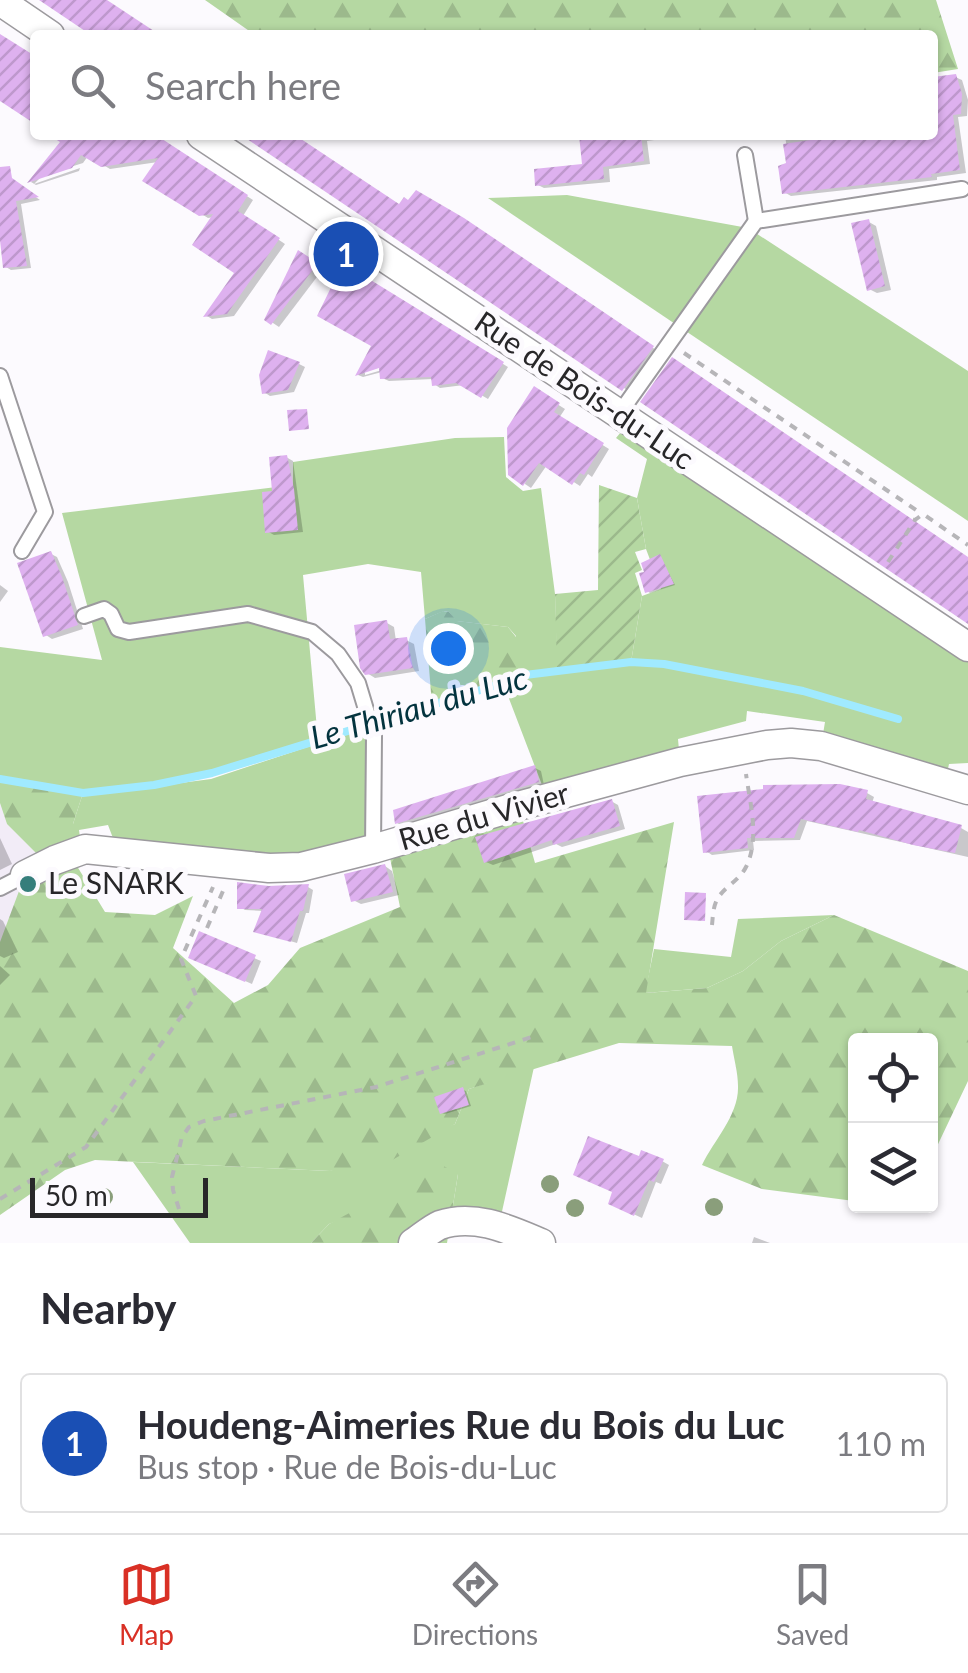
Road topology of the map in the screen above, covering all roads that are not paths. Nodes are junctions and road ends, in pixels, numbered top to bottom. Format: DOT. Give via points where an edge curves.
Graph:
graph roads {
  1 [pos="0,2"];
  2 [pos="42,30"];
  3 [pos="209,140"];
  4 [pos="746,155"];
  5 [pos="962,189"];
  6 [pos="756,221"];
  7 [pos="0,376"];
  8 [pos="620,414"];
  9 [pos="22,551"];
  10 [pos="84,616"];
  11 [pos="968,646"];
  12 [pos="968,790"];
  13 [pos="373,849"];
  14 [pos="26,875"];
  15 [pos="0,888"];
  16 [pos="413,1243"];
  17 [pos="542,1243"];
  1 -- 2 [label="street"];
  3 -- 8 [label="street, Rue de Bois-du-Luc"];
  4 -- 6 [label="lane"];
  5 -- 6 [label="lane"];
  6 -- 8 [label="lane"];
  7 -- 9 [label="lane" via="46,512"];
  8 -- 11 [label="street, Rue de Bois-du-Luc"];
  10 -- 13 [label="lane" via="104,609 118,629 129,632 248,614 312,632 358,682 368,712 374,736"];
  12 -- 13 [label="street, Rue du Vivier" via="821,746 790,743 680,762"];
  13 -- 14 [label="street, Rue du Vivier" via="269,868 85,849"];
  14 -- 15 [label="lane, Rue du Vivier"];
  16 -- 17 [label="street" via="439,1226 473,1222"];
}
